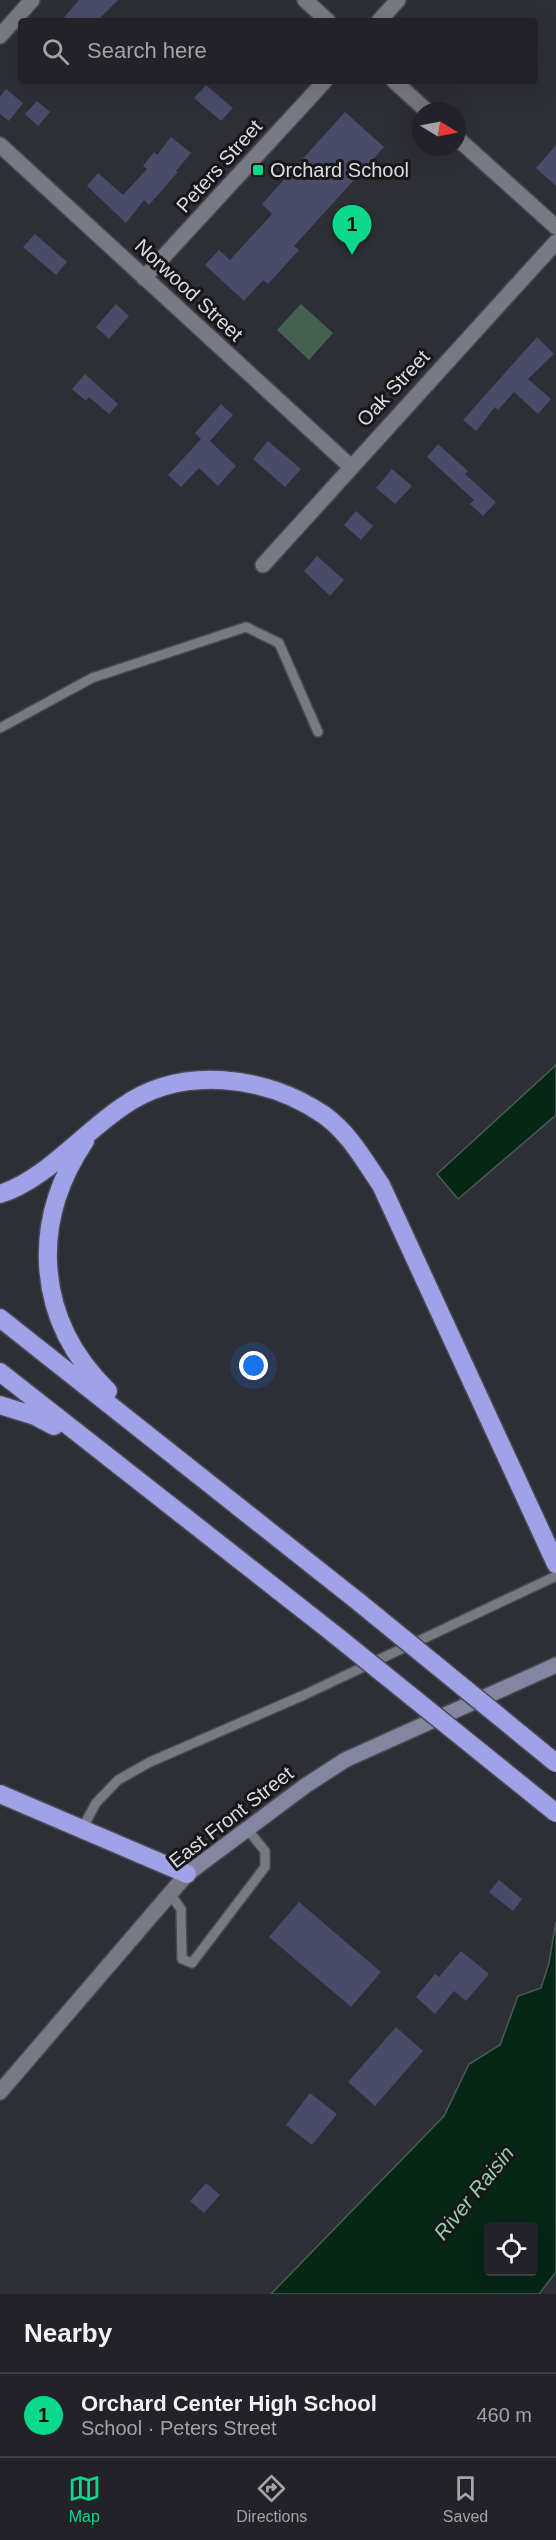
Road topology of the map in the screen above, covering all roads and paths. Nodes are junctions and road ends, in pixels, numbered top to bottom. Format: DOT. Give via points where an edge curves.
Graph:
graph roads {
  1 [pos="32,0"];
  2 [pos="305,0"];
  3 [pos="398,0"];
  4 [pos="325,18"];
  5 [pos="382,18"];
  6 [pos="0,36"];
  7 [pos="322,84"];
  8 [pos="397,84"];
  9 [pos="417,102"];
  10 [pos="0,145"];
  11 [pos="466,146"];
  12 [pos="556,227"];
  13 [pos="556,242"];
  14 [pos="144,278"];
  15 [pos="350,466"];
  16 [pos="263,565"];
  17 [pos="0,728"];
  18 [pos="318,732"];
  19 [pos="94,1129"];
  20 [pos="0,1194"];
  21 [pos="0,1318"];
  22 [pos="0,1372"];
  23 [pos="0,1406"];
  24 [pos="171,1453"];
  25 [pos="128,1474"];
  26 [pos="556,1564"];
  27 [pos="556,1576"];
  28 [pos="556,1665"];
  29 [pos="556,1763"];
  30 [pos="0,1794"];
  31 [pos="556,1814"];
  32 [pos="82,1829"];
  33 [pos="247,1829"];
  34 [pos="187,1874"];
  35 [pos="170,1893"];
  36 [pos="0,2092"];
  1 -- 6 [label="street"];
  2 -- 4 [label="street"];
  3 -- 5 [label="street"];
  7 -- 14 [label="street, Peters Street"];
  8 -- 9 [label="street"];
  10 -- 14 [label="street, Norwood Street"];
  11 -- 12 [label="street"];
  13 -- 15 [label="street, Oak Street"];
  14 -- 15 [label="street, Norwood Street"];
  15 -- 16 [label="street, Oak Street"];
  17 -- 18 [label="lane" via="92,678 246,627 279,643"];
  19 -- 20 [label="highway" via="29,1181"];
  19 -- 24 [label="highway" via="74,1158 57,1199 47,1254 51,1297 77,1357"];
  19 -- 26 [label="highway" via="133,1101 162,1088 202,1078 248,1082 289,1096 324,1115 354,1144 381,1185"];
  21 -- 24 [label="highway"];
  22 -- 25 [label="highway"];
  23 -- 25 [label="highway" via="52,1425"];
  24 -- 29 [label="highway, bridge"];
  25 -- 31 [label="highway, bridge"];
  27 -- 32 [label="lane" via="304,1695 150,1762 118,1780 96,1803"];
  28 -- 33 [label="street, East Front Street" via="345,1760"];
  30 -- 32 [label="highway"];
  32 -- 34 [label="highway"];
  33 -- 34 [label="street, East Front Street"];
  33 -- 35 [label="lane" via="265,1851 266,1867 192,1963 183,1959 181,1909"];
  34 -- 35 [label="street, East Front Street"];
  35 -- 36 [label="street, East Front Street"];
}
